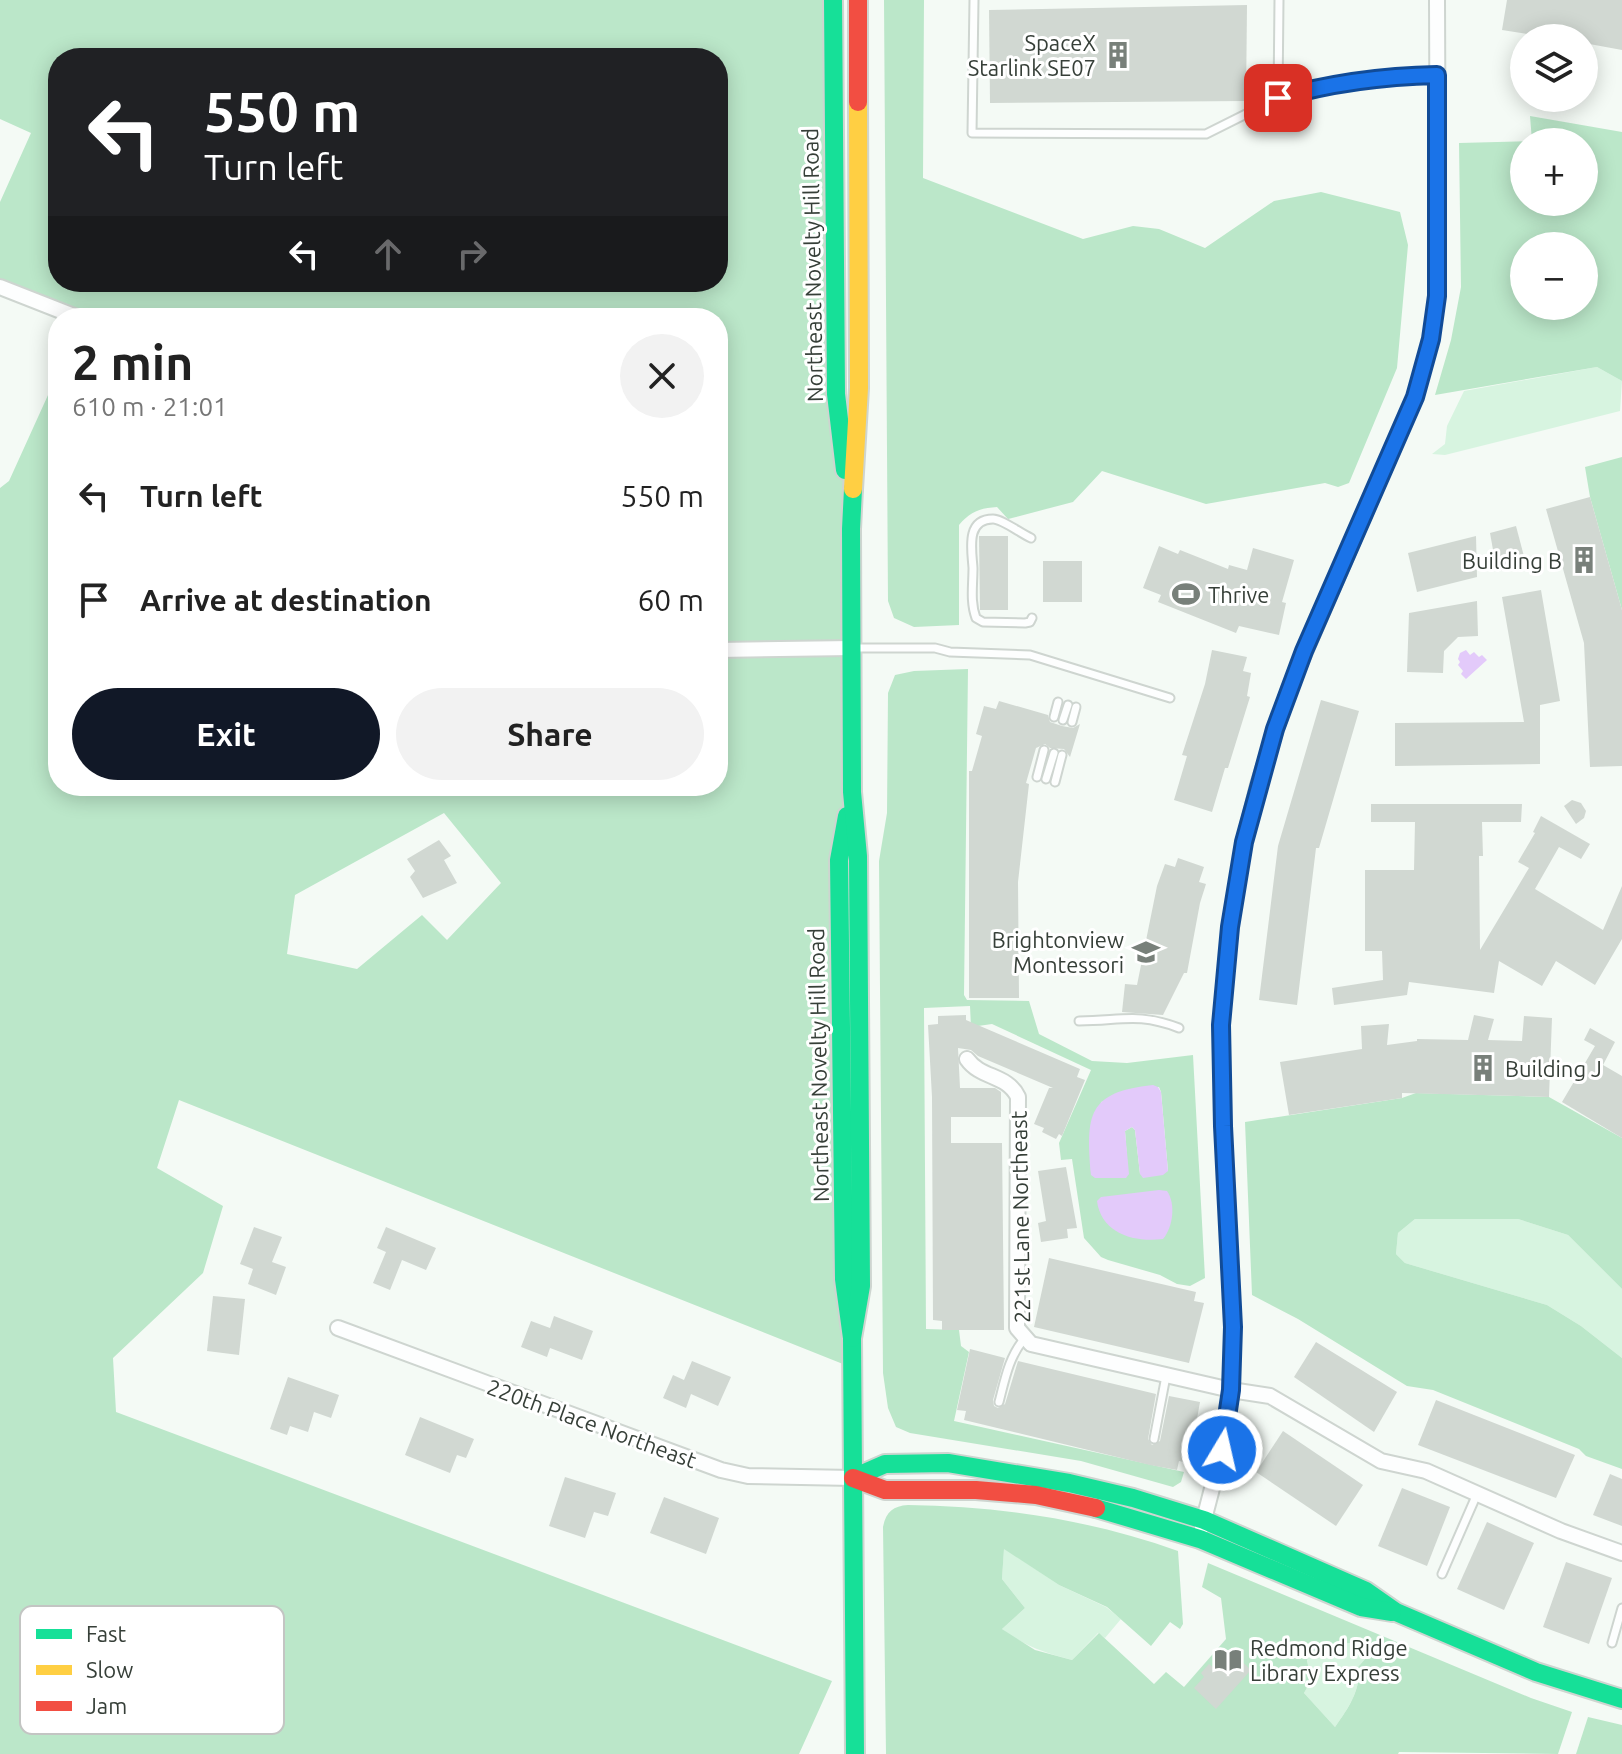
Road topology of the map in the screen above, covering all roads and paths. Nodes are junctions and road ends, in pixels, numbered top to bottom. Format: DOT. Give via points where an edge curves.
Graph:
graph roads {
  1 [pos="833,0"];
  2 [pos="858,0"];
  3 [pos="974,0"];
  4 [pos="1279,0"];
  5 [pos="1437,0"];
  6 [pos="1437,75"];
  7 [pos="1278,98"];
  8 [pos="0,287"];
  9 [pos="54,308"];
  10 [pos="851,529"];
  11 [pos="1031,538"];
  12 [pos="1032,618"];
  13 [pos="852,648"];
  14 [pos="728,650"];
  15 [pos="1170,698"];
  16 [pos="1058,702"];
  17 [pos="1072,706"];
  18 [pos="1054,717"];
  19 [pos="1068,721"];
  20 [pos="1044,750"];
  21 [pos="1058,754"];
  22 [pos="1037,777"];
  23 [pos="1050,780"];
  24 [pos="1079,1021"];
  25 [pos="1179,1028"];
  26 [pos="967,1059"];
  27 [pos="338,1328"];
  28 [pos="1024,1339"];
  29 [pos="1166,1376"];
  30 [pos="1231,1390"];
  31 [pos="999,1402"];
  32 [pos="1154,1439"];
  33 [pos="853,1478"];
  34 [pos="1478,1492"];
  35 [pos="1204,1520"];
  36 [pos="1200,1539"];
  37 [pos="1622,1553"];
  38 [pos="1442,1574"];
  39 [pos="1622,1608"];
  40 [pos="1396,1612"];
  41 [pos="1612,1643"];
  42 [pos="1622,1699"];
  43 [pos="855,1754"];
  1 -- 10 [label="main road, Northeast Novelty Hill Road" via="836,394"];
  2 -- 10 [label="main road, Northeast Novelty Hill Road" via="859,388"];
  3 -- 7 [label="lane" via="972,133 1206,134"];
  4 -- 7 [label="lane"];
  5 -- 6 [label="street"];
  6 -- 7 [label="lane" via="1376,77"];
  6 -- 30 [label="street" via="1437,296 1431,339 1415,397 1280,716 1244,842 1230,927 1221,1037"];
  8 -- 9 [label="street"];
  10 -- 13 [label="main road, Northeast Novelty Hill Road"];
  11 -- 12 [label="lane" via="1002,520 987,519 977,525 971,549 976,618 1025,623"];
  13 -- 14 [label="street"];
  13 -- 15 [label="lane" via="1017,653"];
  13 -- 33 [label="main road, Northeast Novelty Hill Road" via="861,1270 852,1338"];
  16 -- 18 [label="lane"];
  17 -- 19 [label="lane"];
  20 -- 22 [label="lane"];
  21 -- 23 [label="lane"];
  24 -- 25 [label="lane" via="1124,1016 1152,1018"];
  26 -- 28 [label="street, 221st Lane Northeast" via="975,1070 1005,1081 1018,1097 1017,1328"];
  27 -- 33 [label="street, 220th Place Northeast" via="721,1470 748,1476"];
  28 -- 29 [label="street, 221st Lane Northeast"];
  28 -- 31 [label="lane" via="1009,1364"];
  29 -- 30 [label="street, 221st Lane Northeast"];
  29 -- 32 [label="lane"];
  30 -- 34 [label="street, 221st Lane Northeast" via="1270,1396 1381,1461 1426,1471"];
  30 -- 35 [label="street"];
  33 -- 35 [label="main road" via="885,1464 948,1463 1069,1483"];
  33 -- 36 [label="main road" via="885,1490 1036,1495"];
  33 -- 43 [label="main road, Northeast Novelty Hill Road"];
  34 -- 37 [label="street, 221st Lane Northeast"];
  34 -- 38 [label="lane"];
  35 -- 36 [label="street"];
  35 -- 40 [label="main road" via="1366,1591"];
  36 -- 40 [label="main road" via="1361,1607"];
  39 -- 41 [label="lane"];
  40 -- 42 [label="main road" via="1536,1672"];
}
